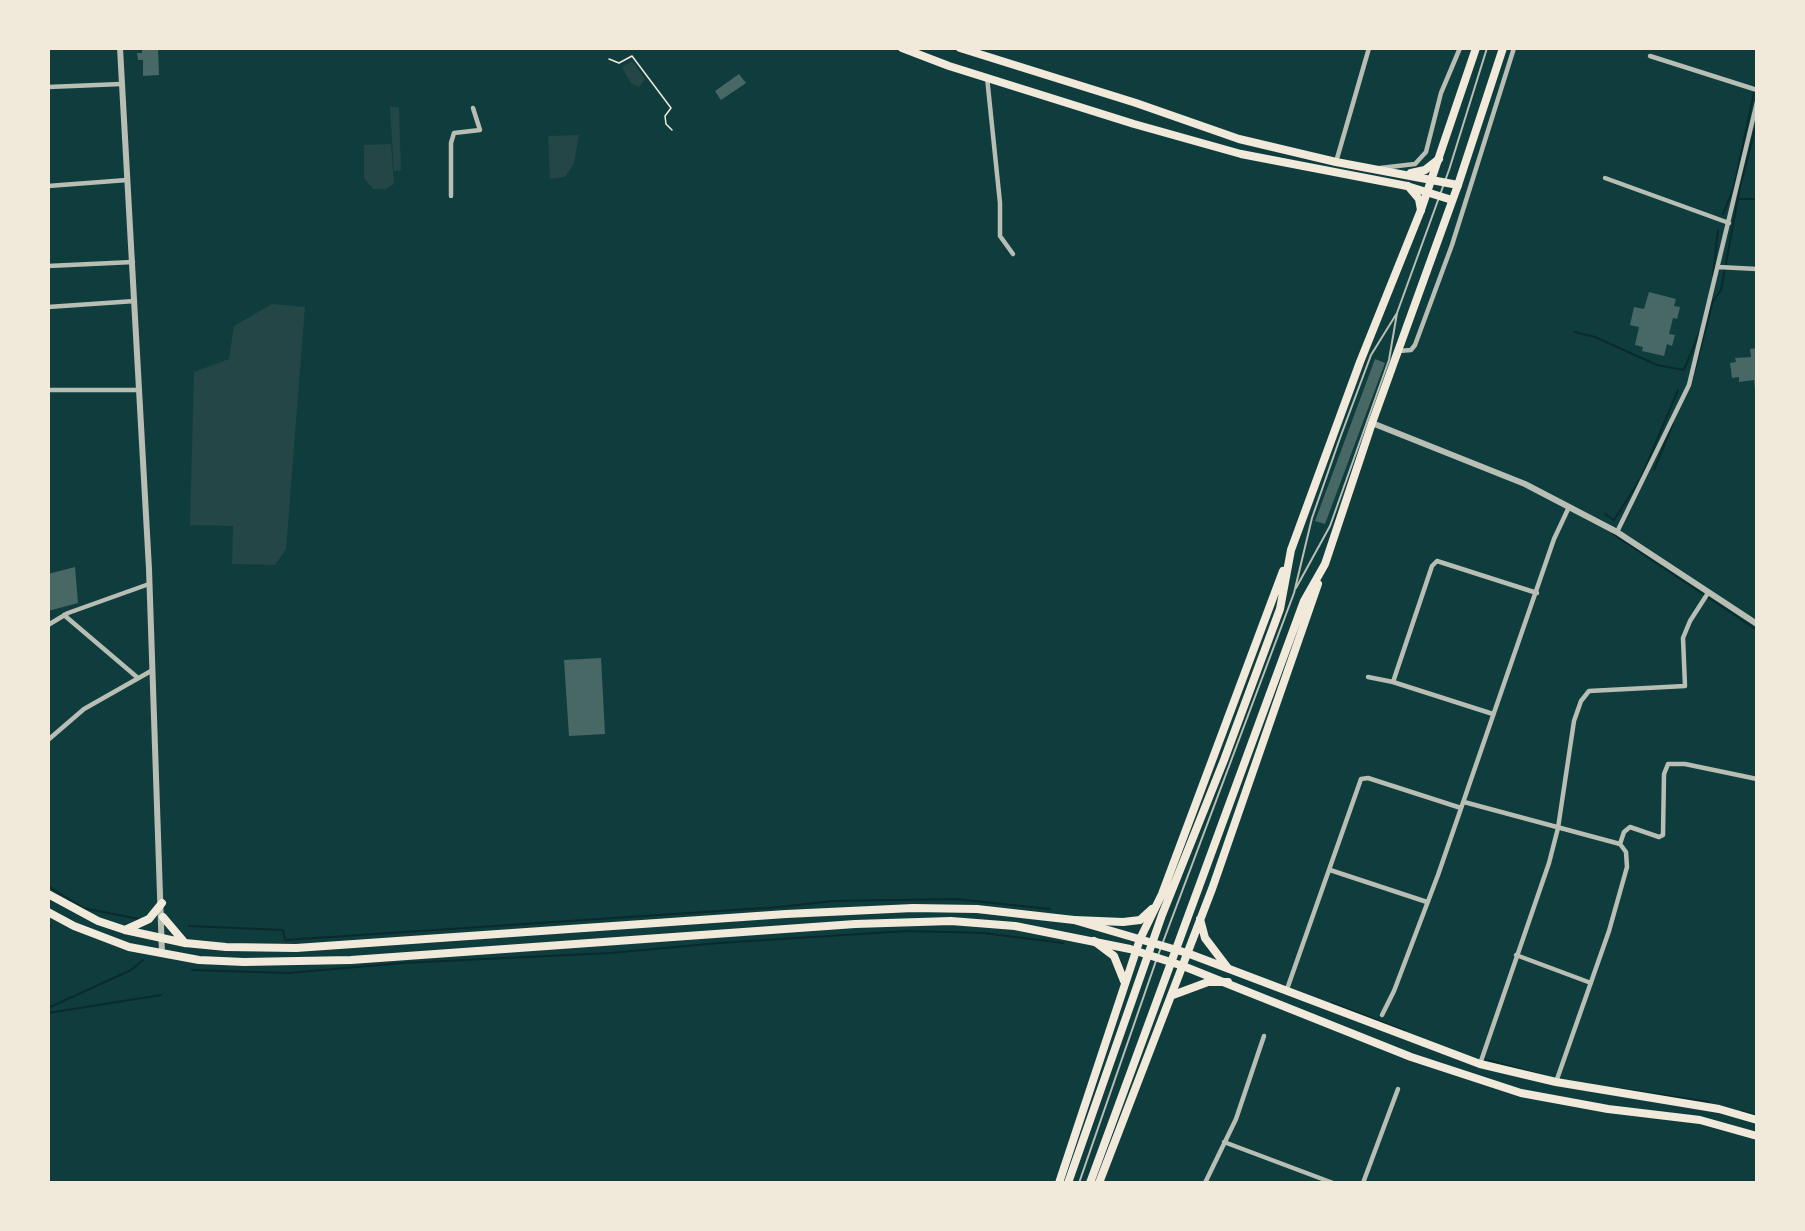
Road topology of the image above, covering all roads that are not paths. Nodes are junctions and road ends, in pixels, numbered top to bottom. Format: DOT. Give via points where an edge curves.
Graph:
graph roads {
  1 [pos="120,48"];
  2 [pos="902,48"];
  3 [pos="960,48"];
  4 [pos="1369,48"];
  5 [pos="1460,48"];
  6 [pos="1476,48"];
  7 [pos="1487,48"];
  8 [pos="1503,48"];
  9 [pos="1514,48"];
  10 [pos="1650,57"];
  11 [pos="987,77"];
  12 [pos="121,84"];
  13 [pos="48,87"];
  14 [pos="1757,90"];
  15 [pos="1757,102"];
  16 [pos="473,108"];
  17 [pos="1755,123"];
  18 [pos="1439,159"];
  19 [pos="1336,162"];
  20 [pos="1374,169"];
  21 [pos="1403,174"];
  22 [pos="1605,178"];
  23 [pos="1432,179"];
  24 [pos="127,180"];
  25 [pos="1444,182"];
  26 [pos="1458,185"];
  27 [pos="48,186"];
  28 [pos="1407,186"];
  29 [pos="1428,192"];
  30 [pos="451,196"];
  31 [pos="1439,196"];
  32 [pos="1452,200"];
  33 [pos="1421,210"];
  34 [pos="1729,223"];
  35 [pos="1013,254"];
  36 [pos="133,262"];
  37 [pos="48,266"];
  38 [pos="1718,267"];
  39 [pos="1757,269"];
  40 [pos="135,301"];
  41 [pos="48,307"];
  42 [pos="1396,313"];
  43 [pos="1399,351"];
  44 [pos="48,390"];
  45 [pos="139,390"];
  46 [pos="1372,423"];
  47 [pos="1569,507"];
  48 [pos="1617,532"];
  49 [pos="1291,550"];
  50 [pos="1325,564"];
  51 [pos="149,584"];
  52 [pos="1294,593"];
  53 [pos="1537,593"];
  54 [pos="1708,593"];
  55 [pos="64,615"];
  56 [pos="1757,624"];
  57 [pos="48,625"];
  58 [pos="151,671"];
  59 [pos="1368,677"];
  60 [pos="138,678"];
  61 [pos="1393,682"];
  62 [pos="1493,714"];
  63 [pos="48,740"];
  64 [pos="1757,779"];
  65 [pos="1464,802"];
  66 [pos="1461,808"];
  67 [pos="1558,828"];
  68 [pos="1620,844"];
  69 [pos="1330,870"];
  70 [pos="48,894"];
  71 [pos="1159,901"];
  72 [pos="1427,902"];
  73 [pos="162,903"];
  74 [pos="48,912"];
  75 [pos="163,917"];
  76 [pos="1200,917"];
  77 [pos="1074,920"];
  78 [pos="125,930"];
  79 [pos="164,939"];
  80 [pos="1140,939"];
  81 [pos="1094,941"];
  82 [pos="185,943"];
  83 [pos="1162,945"];
  84 [pos="1136,951"];
  85 [pos="1187,953"];
  86 [pos="162,954"];
  87 [pos="1516,955"];
  88 [pos="1157,958"];
  89 [pos="1183,966"];
  90 [pos="1227,968"];
  91 [pos="1228,982"];
  92 [pos="1125,983"];
  93 [pos="1591,983"];
  94 [pos="1286,992"];
  95 [pos="1173,994"];
  96 [pos="1382,1015"];
  97 [pos="1264,1036"];
  98 [pos="1480,1064"];
  99 [pos="1556,1082"];
  100 [pos="1398,1089"];
  101 [pos="1757,1120"];
  102 [pos="1757,1136"];
  103 [pos="1224,1142"];
  104 [pos="1059,1183"];
  105 [pos="1068,1183"];
  106 [pos="1079,1183"];
  107 [pos="1090,1183"];
  108 [pos="1099,1183"];
  109 [pos="1205,1183"];
  110 [pos="1333,1183"];
  111 [pos="1363,1183"];
  1 -- 12 [label="street"];
  2 -- 11 [label="main road"];
  3 -- 19 [label="main road" via="1239,139"];
  4 -- 19 [label="street"];
  5 -- 20 [label="street" via="1441,93 1426,152 1415,164"];
  6 -- 18 [label="main road"];
  7 -- 25 [label="lane"];
  8 -- 26 [label="main road"];
  9 -- 43 [label="street" via="1452,245 1415,345 1411,350"];
  10 -- 14 [label="street"];
  11 -- 28 [label="main road" via="1076,108 1241,154"];
  11 -- 35 [label="street" via="1000,236"];
  12 -- 13 [label="street"];
  12 -- 24 [label="street"];
  15 -- 17 [label="street"];
  16 -- 30 [label="street" via="480,130 454,133 451,143"];
  17 -- 34 [label="street"];
  18 -- 21 [label="main road" via="1419,172"];
  18 -- 23 [label="main road"];
  19 -- 20 [label="main road"];
  20 -- 21 [label="main road"];
  21 -- 23 [label="main road"];
  22 -- 34 [label="street"];
  23 -- 25 [label="main road"];
  23 -- 29 [label="main road"];
  24 -- 27 [label="street"];
  24 -- 36 [label="street"];
  25 -- 26 [label="main road"];
  25 -- 31 [label="lane"];
  26 -- 32 [label="main road"];
  28 -- 29 [label="main road"];
  28 -- 33 [label="main road" via="1419,199"];
  29 -- 31 [label="main road"];
  29 -- 33 [label="main road"];
  31 -- 32 [label="main road"];
  31 -- 42 [label="lane"];
  32 -- 43 [label="main road"];
  33 -- 49 [label="main road"];
  34 -- 38 [label="street"];
  36 -- 37 [label="street"];
  36 -- 40 [label="street"];
  38 -- 39 [label="street"];
  38 -- 48 [label="street" via="1689,385"];
  40 -- 41 [label="street"];
  40 -- 45 [label="street"];
  42 -- 52 [label="lane" via="1363,376 1312,518"];
  42 -- 52 [label="lane" via="1389,360 1330,526"];
  43 -- 46 [label="main road"];
  44 -- 45 [label="street"];
  45 -- 51 [label="street"];
  46 -- 47 [label="street" via="1525,484"];
  46 -- 50 [label="main road"];
  47 -- 48 [label="street"];
  47 -- 53 [label="street"];
  48 -- 54 [label="street"];
  49 -- 71 [label="main road"];
  49 -- 105 [label="main road" via="1280,609 1162,915"];
  50 -- 76 [label="main road"];
  50 -- 107 [label="main road" via="1304,602"];
  51 -- 55 [label="street"];
  51 -- 58 [label="street"];
  52 -- 83 [label="lane"];
  53 -- 61 [label="street" via="1437,561"];
  53 -- 62 [label="street"];
  54 -- 56 [label="street"];
  54 -- 67 [label="street" via="1683,638 1685,686 1589,691 1581,701 1574,721"];
  55 -- 57 [label="street"];
  55 -- 60 [label="street"];
  58 -- 60 [label="street"];
  58 -- 73 [label="street"];
  59 -- 61 [label="street"];
  60 -- 63 [label="street" via="84,710"];
  61 -- 62 [label="street"];
  62 -- 65 [label="street"];
  64 -- 68 [label="street" via="1668,764 1664,774 1663,835 1630,827"];
  65 -- 66 [label="street"];
  65 -- 67 [label="street"];
  66 -- 69 [label="street" via="1361,779"];
  66 -- 72 [label="street"];
  67 -- 68 [label="street"];
  67 -- 87 [label="street"];
  68 -- 93 [label="street" via="1626,852 1627,867"];
  69 -- 72 [label="street"];
  69 -- 94 [label="street"];
  70 -- 78 [label="main road" via="98,921"];
  71 -- 77 [label="main road" via="1140,920"];
  71 -- 80 [label="main road"];
  72 -- 96 [label="street" via="1395,991"];
  73 -- 75 [label="street"];
  73 -- 78 [label="main road" via="149,919"];
  74 -- 86 [label="main road" via="105,940"];
  75 -- 79 [label="street"];
  75 -- 82 [label="main road"];
  76 -- 85 [label="main road"];
  76 -- 90 [label="main road" via="1205,938"];
  77 -- 80 [label="main road"];
  77 -- 82 [label="main road" via="977,909 913,908 296,948"];
  78 -- 79 [label="main road"];
  79 -- 82 [label="main road"];
  79 -- 86 [label="street"];
  80 -- 83 [label="main road"];
  80 -- 84 [label="main road"];
  81 -- 84 [label="main road"];
  81 -- 86 [label="main road" via="1015,926 918,921 351,960 244,962"];
  81 -- 92 [label="main road" via="1114,956"];
  83 -- 85 [label="main road"];
  83 -- 88 [label="lane"];
  84 -- 88 [label="main road"];
  84 -- 92 [label="main road"];
  85 -- 89 [label="main road"];
  85 -- 90 [label="main road"];
  87 -- 93 [label="street"];
  87 -- 98 [label="street"];
  88 -- 89 [label="main road"];
  88 -- 106 [label="lane"];
  89 -- 91 [label="main road"];
  89 -- 95 [label="main road"];
  90 -- 94 [label="main road"];
  91 -- 95 [label="main road" via="1208,982"];
  91 -- 102 [label="main road" via="1411,1057 1511,1090 1608,1110 1700,1120"];
  92 -- 104 [label="main road"];
  93 -- 99 [label="street"];
  94 -- 98 [label="main road"];
  95 -- 108 [label="main road"];
  97 -- 103 [label="street"];
  98 -- 99 [label="main road"];
  99 -- 101 [label="main road" via="1692,1104"];
  100 -- 111 [label="street"];
  103 -- 109 [label="street"];
  103 -- 110 [label="street"];
}
